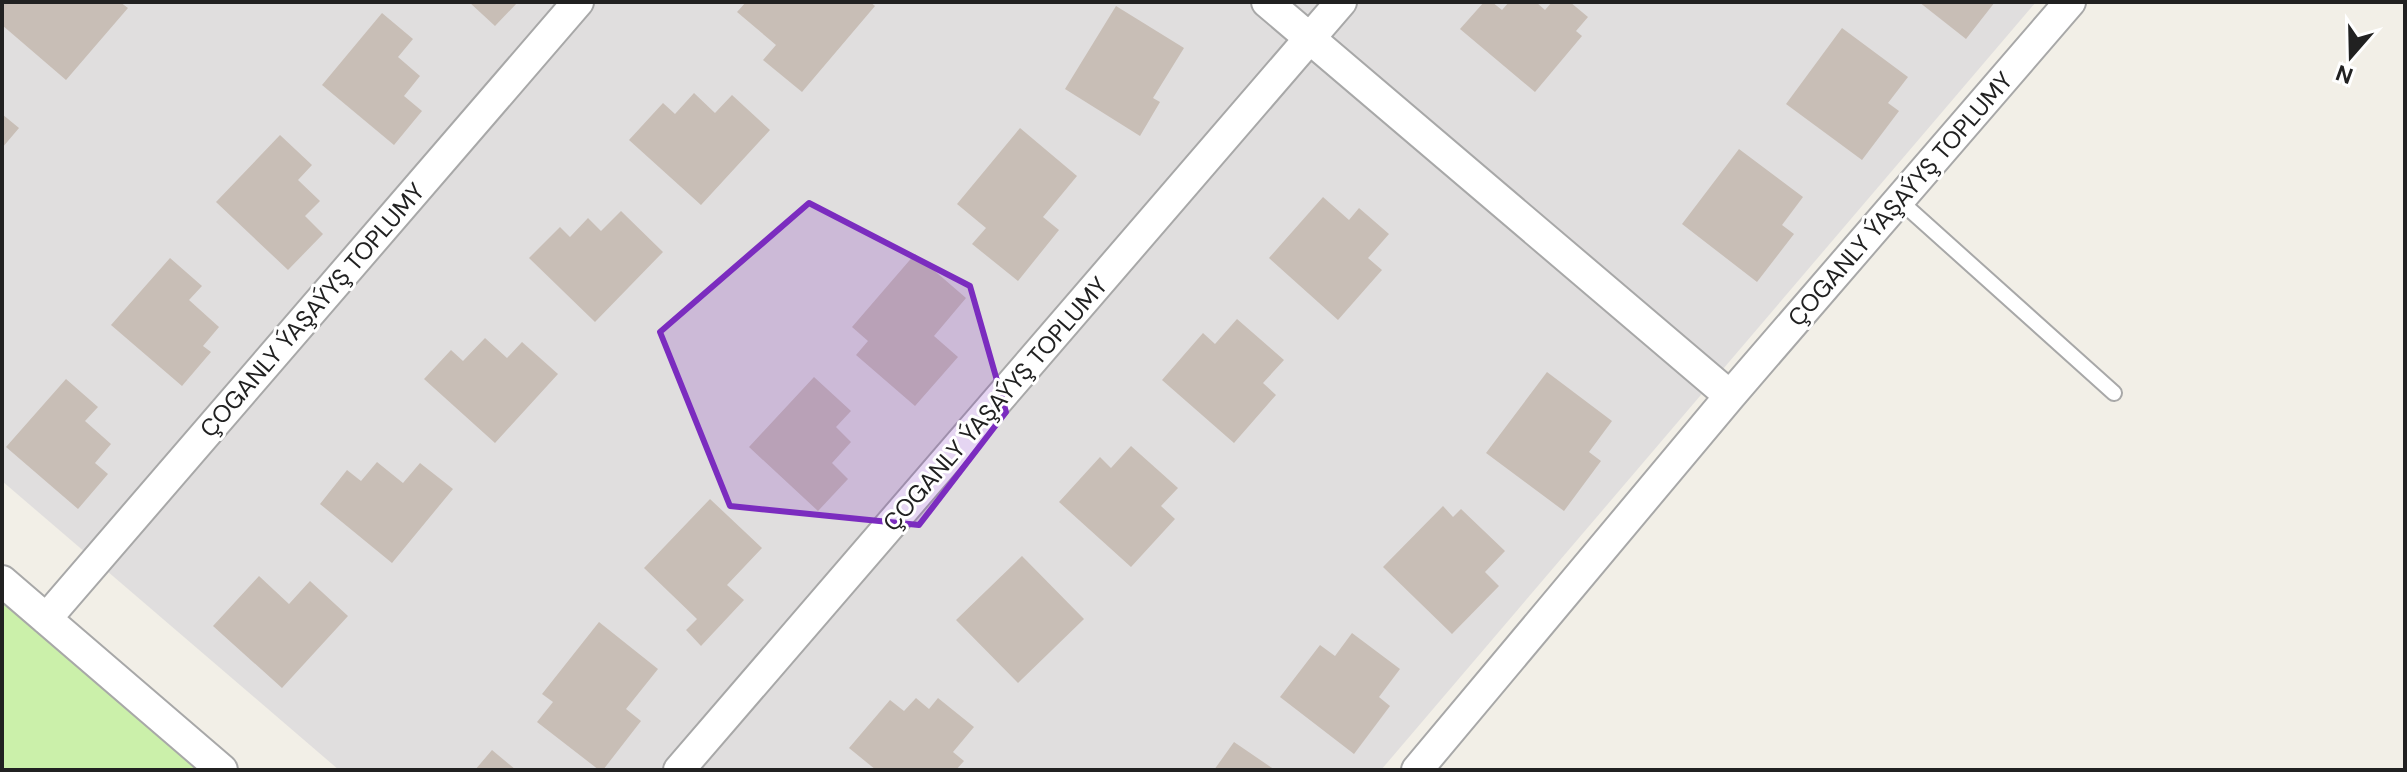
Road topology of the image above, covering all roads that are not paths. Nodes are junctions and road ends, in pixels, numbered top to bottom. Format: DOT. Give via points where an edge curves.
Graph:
graph roads {
  1 [pos="578,2"];
  2 [pos="1267,2"];
  3 [pos="1341,2"];
  4 [pos="2070,2"];
  5 [pos="1310,38"];
  6 [pos="1899,200"];
  7 [pos="2114,393"];
  8 [pos="1730,396"];
  9 [pos="2,581"];
  10 [pos="46,619"];
  11 [pos="222,770"];
  12 [pos="679,770"];
  13 [pos="1417,770"];
  1 -- 10 [label="street, ÇOGANLY ÝAŞAÝYŞ TOPLUMY"];
  2 -- 5 [label="street"];
  3 -- 5 [label="street, ÇOGANLY ÝAŞAÝYŞ TOPLUMY"];
  4 -- 6 [label="street, ÇOGANLY ÝAŞAÝYŞ TOPLUMY"];
  5 -- 8 [label="street"];
  5 -- 12 [label="street, ÇOGANLY ÝAŞAÝYŞ TOPLUMY"];
  6 -- 7 [label="lane"];
  6 -- 8 [label="street, ÇOGANLY ÝAŞAÝYŞ TOPLUMY"];
  8 -- 13 [label="street, ÇOGANLY ÝAŞAÝYŞ TOPLUMY"];
  9 -- 10 [label="street"];
  10 -- 11 [label="street"];
}
